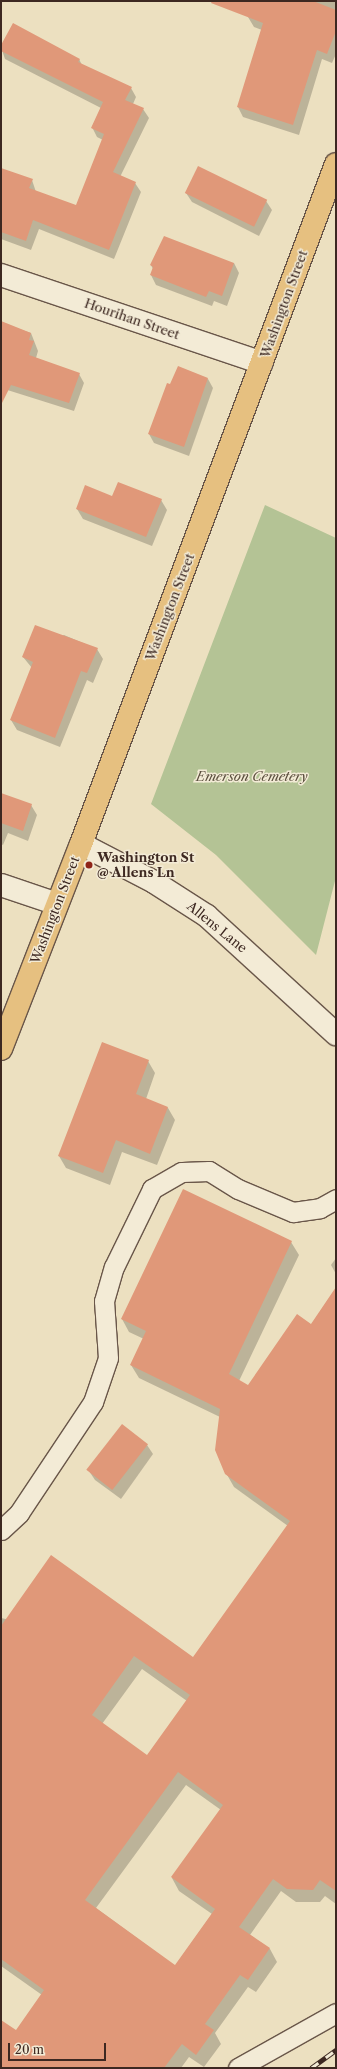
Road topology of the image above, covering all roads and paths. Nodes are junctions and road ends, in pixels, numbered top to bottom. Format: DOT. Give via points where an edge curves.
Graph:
graph roads {
  1 [pos="336,164"];
  2 [pos="1,275"];
  3 [pos="262,363"];
  4 [pos="81,844"];
  5 [pos="1,886"];
  6 [pos="57,904"];
  7 [pos="336,1034"];
  8 [pos="1,1050"];
  9 [pos="336,1198"];
  10 [pos="1,1530"];
  11 [pos="336,2013"];
  12 [pos="238,2068"];
  1 -- 3 [label="main road, Washington Street"];
  2 -- 3 [label="street, Hourihan Street"];
  3 -- 4 [label="main road, Washington Street"];
  4 -- 6 [label="main road, Washington Street"];
  4 -- 7 [label="street, Allens Lane" via="154,882 208,916"];
  5 -- 6 [label="street"];
  6 -- 8 [label="main road, Washington Street"];
  9 -- 10 [label="lane" via="320,1208 293,1212 238,1188 209,1171 182,1172 152,1190 114,1267 104,1301 108,1358 93,1402 19,1513"];
  11 -- 12 [label="lane"];
}
